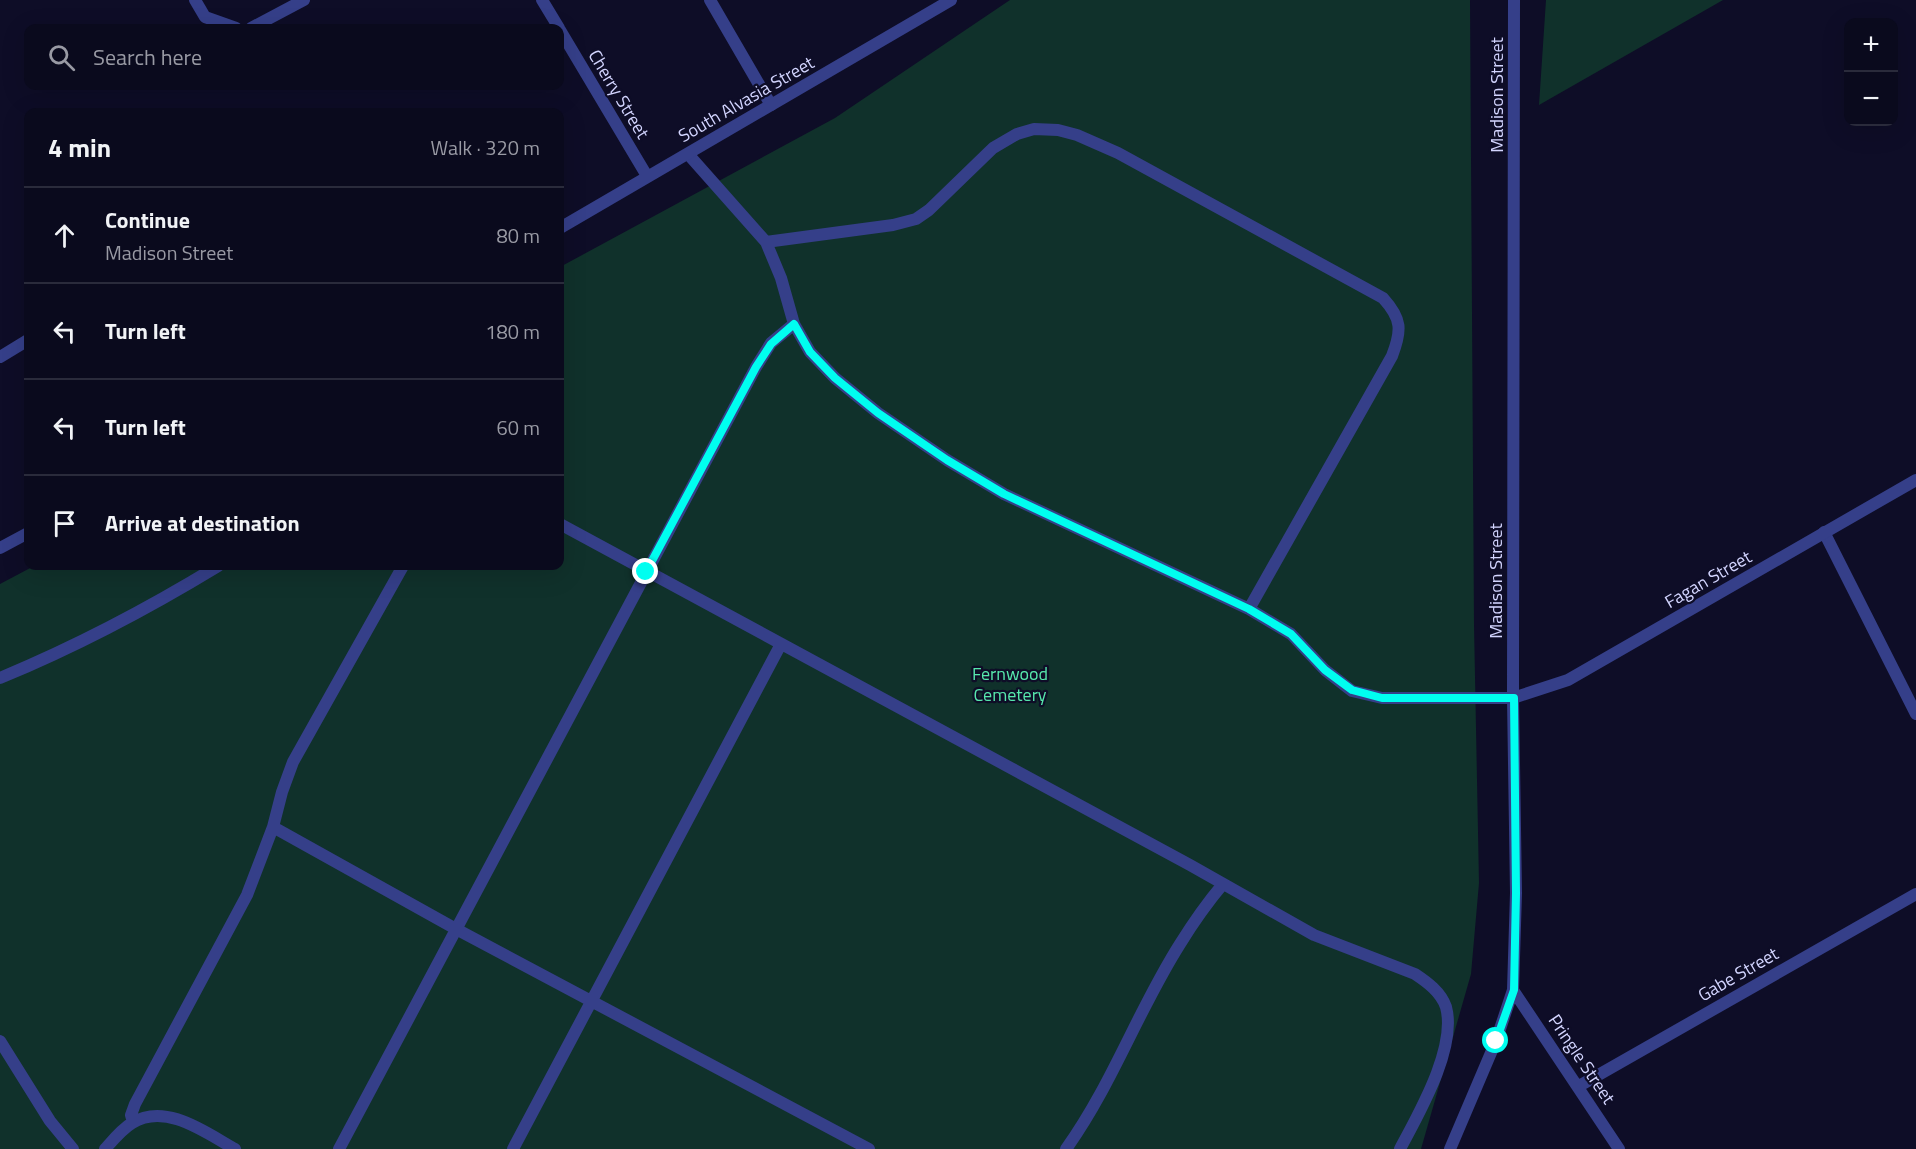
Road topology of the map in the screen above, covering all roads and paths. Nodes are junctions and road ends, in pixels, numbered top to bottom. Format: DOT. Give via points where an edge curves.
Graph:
graph roads {
  1 [pos="195,0"];
  2 [pos="304,0"];
  3 [pos="542,0"];
  4 [pos="710,0"];
  5 [pos="951,0"];
  6 [pos="1514,0"];
  7 [pos="225,24"];
  8 [pos="259,24"];
  9 [pos="556,24"];
  10 [pos="564,37"];
  11 [pos="771,105"];
  12 [pos="688,154"];
  13 [pos="647,176"];
  14 [pos="564,226"];
  15 [pos="766,242"];
  16 [pos="794,324"];
  17 [pos="24,342"];
  18 [pos="0,357"];
  19 [pos="1916,480"];
  20 [pos="564,526"];
  21 [pos="1824,532"];
  22 [pos="24,535"];
  23 [pos="0,548"];
  24 [pos="211,570"];
  25 [pos="401,570"];
  26 [pos="646,572"];
  27 [pos="1249,609"];
  28 [pos="781,644"];
  29 [pos="0,678"];
  30 [pos="1514,698"];
  31 [pos="1914,708"];
  32 [pos="273,827"];
  33 [pos="1222,884"];
  34 [pos="1916,894"];
  35 [pos="456,929"];
  36 [pos="1514,990"];
  37 [pos="591,1001"];
  38 [pos="0,1041"];
  39 [pos="1578,1086"];
  40 [pos="133,1122"];
  41 [pos="73,1149"];
  42 [pos="105,1149"];
  43 [pos="235,1149"];
  44 [pos="339,1149"];
  45 [pos="513,1149"];
  46 [pos="869,1149"];
  47 [pos="1066,1149"];
  48 [pos="1400,1149"];
  49 [pos="1450,1149"];
  50 [pos="1619,1149"];
  1 -- 7 [label="street" via="205,17"];
  2 -- 8 [label="street"];
  3 -- 9 [label="street, Cherry Street"];
  4 -- 11 [label="street"];
  5 -- 11 [label="street, South Alvasia Street"];
  6 -- 30 [label="street, Madison Street"];
  10 -- 13 [label="street, Cherry Street"];
  11 -- 12 [label="street, South Alvasia Street"];
  12 -- 13 [label="street, South Alvasia Street"];
  12 -- 15 [label="street, Fagan Street"];
  13 -- 14 [label="street, South Alvasia Street"];
  15 -- 16 [label="street, Fagan Street"];
  15 -- 27 [label="street" via="916,219 993,148 1034,129 1058,130 1118,153 1383,298 1394,310 1400,326 1392,356"];
  16 -- 26 [label="street" via="771,344 756,367"];
  16 -- 27 [label="street, Fagan Street" via="810,352 835,378 947,460 1004,494"];
  17 -- 18 [label="street"];
  19 -- 21 [label="street, Fagan Street"];
  20 -- 26 [label="street"];
  21 -- 30 [label="street, Fagan Street" via="1568,680"];
  21 -- 31 [label="street"];
  22 -- 23 [label="street"];
  24 -- 29 [label="street" via="38,662"];
  25 -- 32 [label="street" via="293,762"];
  26 -- 28 [label="street"];
  26 -- 35 [label="street"];
  27 -- 30 [label="street, Fagan Street" via="1291,634 1325,670 1352,690 1382,698"];
  28 -- 33 [label="street"];
  28 -- 37 [label="street"];
  30 -- 36 [label="street, Madison Street"];
  32 -- 35 [label="street"];
  32 -- 40 [label="street" via="246,895 135,1104"];
  33 -- 47 [label="street" via="1179,945 1108,1082"];
  33 -- 48 [label="street" via="1314,935 1415,974 1430,983 1439,995 1446,1007 1444,1054"];
  34 -- 39 [label="street, Gabe Street"];
  35 -- 37 [label="street"];
  35 -- 44 [label="street"];
  36 -- 39 [label="street, Pringle Street"];
  36 -- 49 [label="street, Madison Street"];
  37 -- 45 [label="street"];
  37 -- 46 [label="street"];
  38 -- 41 [label="street" via="50,1121"];
  39 -- 50 [label="street, Pringle Street"];
  40 -- 42 [label="street"];
  40 -- 43 [label="street" via="172,1118"];
}
